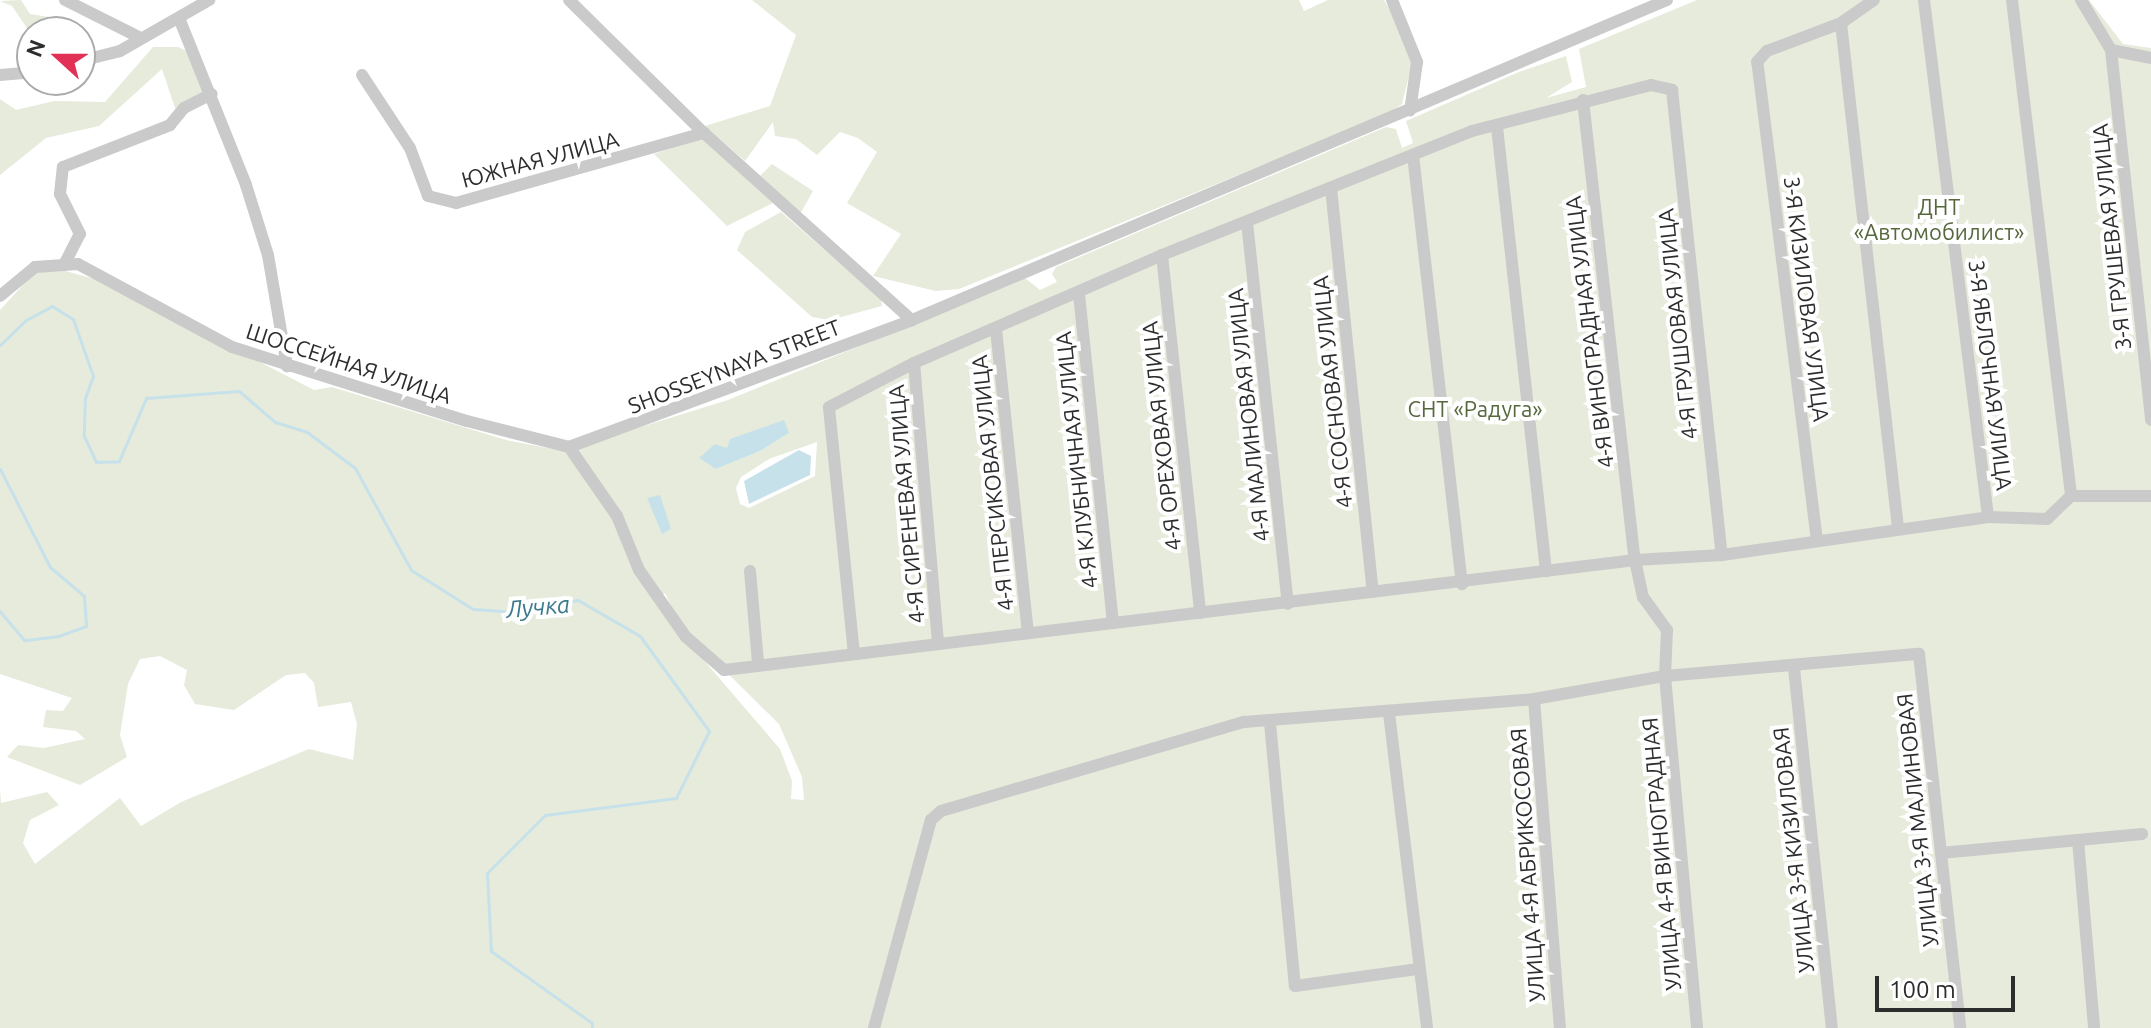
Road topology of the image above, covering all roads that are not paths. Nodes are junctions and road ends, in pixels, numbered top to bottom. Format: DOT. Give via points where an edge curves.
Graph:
graph roads {
  1 [pos="65,0"];
  2 [pos="209,0"];
  3 [pos="569,0"];
  4 [pos="1392,0"];
  5 [pos="1667,0"];
  6 [pos="1874,0"];
  7 [pos="1924,0"];
  8 [pos="2012,0"];
  9 [pos="2081,0"];
  10 [pos="179,18"];
  11 [pos="1841,23"];
  12 [pos="141,38"];
  13 [pos="2111,50"];
  14 [pos="96,57"];
  15 [pos="2151,58"];
  16 [pos="362,75"];
  17 [pos="212,94"];
  18 [pos="1583,100"];
  19 [pos="1410,111"];
  20 [pos="1497,127"];
  21 [pos="704,133"];
  22 [pos="1413,155"];
  23 [pos="1331,188"];
  24 [pos="1247,222"];
  25 [pos="1162,255"];
  26 [pos="64,265"];
  27 [pos="1079,294"];
  28 [pos="0,296"];
  29 [pos="912,320"];
  30 [pos="996,329"];
  31 [pos="914,363"];
  32 [pos="287,366"];
  33 [pos="2151,420"];
  34 [pos="569,447"];
  35 [pos="2071,496"];
  36 [pos="2151,496"];
  37 [pos="1988,517"];
  38 [pos="1898,528"];
  39 [pos="1817,541"];
  40 [pos="1722,555"];
  41 [pos="1635,560"];
  42 [pos="750,571"];
  43 [pos="1546,571"];
  44 [pos="1462,584"];
  45 [pos="1373,592"];
  46 [pos="1288,604"];
  47 [pos="1200,613"];
  48 [pos="1113,622"];
  49 [pos="1028,633"];
  50 [pos="938,641"];
  51 [pos="854,654"];
  52 [pos="758,663"];
  53 [pos="1794,668"];
  54 [pos="1665,676"];
  55 [pos="1534,699"];
  56 [pos="1389,713"];
  57 [pos="1270,723"];
  58 [pos="2142,834"];
  59 [pos="2078,840"];
  60 [pos="1941,853"];
  61 [pos="1417,969"];
  62 [pos="874,1028"];
  63 [pos="1427,1028"];
  64 [pos="1560,1028"];
  65 [pos="1697,1028"];
  66 [pos="1832,1028"];
  67 [pos="1960,1028"];
  68 [pos="2094,1028"];
  1 -- 12 [label="street"];
  2 -- 10 [label="street"];
  3 -- 21 [label="street"];
  4 -- 19 [label="street" via="1417,62"];
  5 -- 19 [label="street"];
  6 -- 11 [label="street"];
  7 -- 37 [label="street, 3-Я ЯБЛОЧНАЯ УЛИЦА"];
  8 -- 35 [label="street"];
  9 -- 13 [label="street"];
  10 -- 12 [label="street"];
  10 -- 17 [label="street"];
  11 -- 38 [label="street"];
  11 -- 39 [label="street, 3-Я КИЗИЛОВАЯ УЛИЦА" via="1767,51 1757,62"];
  12 -- 14 [label="street"];
  13 -- 15 [label="street"];
  13 -- 33 [label="street, 3-Я ГРУШЕВАЯ УЛИЦА"];
  16 -- 21 [label="street, ЮЖНАЯ УЛИЦА" via="410,148 428,196 456,203"];
  17 -- 26 [label="street" via="184,108 170,125 63,167 60,194 80,234"];
  17 -- 32 [label="street" via="268,255"];
  18 -- 20 [label="street"];
  18 -- 40 [label="street, 4-Я ГРУШОВАЯ УЛИЦА" via="1651,85 1672,90"];
  18 -- 41 [label="street, 4-Я ВИНОГРАДНАЯ УЛИЦА"];
  19 -- 29 [label="street, SHOSSEYNAYA STREET"];
  20 -- 22 [label="street"];
  20 -- 43 [label="street"];
  21 -- 29 [label="street"];
  22 -- 23 [label="street"];
  22 -- 44 [label="street"];
  23 -- 24 [label="street"];
  23 -- 45 [label="street, 4-Я СОСНОВАЯ УЛИЦА"];
  24 -- 25 [label="street"];
  24 -- 46 [label="street, 4-Я МАЛИНОВАЯ УЛИЦА"];
  25 -- 27 [label="street"];
  25 -- 47 [label="street, 4-Я ОРЕХОВАЯ УЛИЦА"];
  26 -- 28 [label="street" via="35,267"];
  26 -- 32 [label="street, ШОССЕЙНАЯ УЛИЦА" via="78,264 232,347"];
  27 -- 30 [label="street"];
  27 -- 48 [label="street, 4-Я КЛУБНИЧНАЯ УЛИЦА"];
  29 -- 34 [label="street, SHOSSEYNAYA STREET"];
  30 -- 31 [label="street"];
  30 -- 49 [label="street, 4-Я ПЕРСИКОВАЯ УЛИЦА"];
  31 -- 50 [label="street, 4-Я СИРЕНЕВАЯ УЛИЦА"];
  31 -- 51 [label="street" via="829,407"];
  32 -- 34 [label="street, ШОССЕЙНАЯ УЛИЦА"];
  34 -- 52 [label="street" via="617,516 639,570 686,637 724,670"];
  35 -- 36 [label="street"];
  35 -- 37 [label="street" via="2047,519"];
  37 -- 38 [label="street"];
  38 -- 39 [label="street"];
  39 -- 40 [label="street"];
  40 -- 41 [label="street"];
  41 -- 43 [label="street"];
  41 -- 54 [label="street, 4-Я ВИНОГРАДНАЯ УЛИЦА" via="1643,597 1667,630"];
  42 -- 52 [label="street"];
  43 -- 44 [label="street"];
  44 -- 45 [label="street"];
  45 -- 46 [label="street"];
  46 -- 47 [label="street"];
  47 -- 48 [label="street"];
  48 -- 49 [label="street"];
  49 -- 50 [label="street"];
  50 -- 51 [label="street"];
  51 -- 52 [label="street"];
  53 -- 54 [label="street"];
  53 -- 60 [label="street, УЛИЦА 3-Я МАЛИНОВАЯ" via="1919,654"];
  53 -- 66 [label="street, УЛИЦА 3-Я КИЗИЛОВАЯ"];
  54 -- 55 [label="street"];
  54 -- 65 [label="street, УЛИЦА 4-Я ВИНОГРАДНАЯ"];
  55 -- 56 [label="street"];
  55 -- 64 [label="street, УЛИЦА 4-Я АБРИКОСОВАЯ"];
  56 -- 57 [label="street"];
  56 -- 61 [label="street"];
  57 -- 61 [label="street" via="1295,986"];
  57 -- 62 [label="street" via="1220,727 941,811 931,820"];
  58 -- 59 [label="street"];
  59 -- 60 [label="street"];
  59 -- 68 [label="street"];
  60 -- 67 [label="street, УЛИЦА 3-Я МАЛИНОВАЯ"];
  61 -- 63 [label="street"];
}
